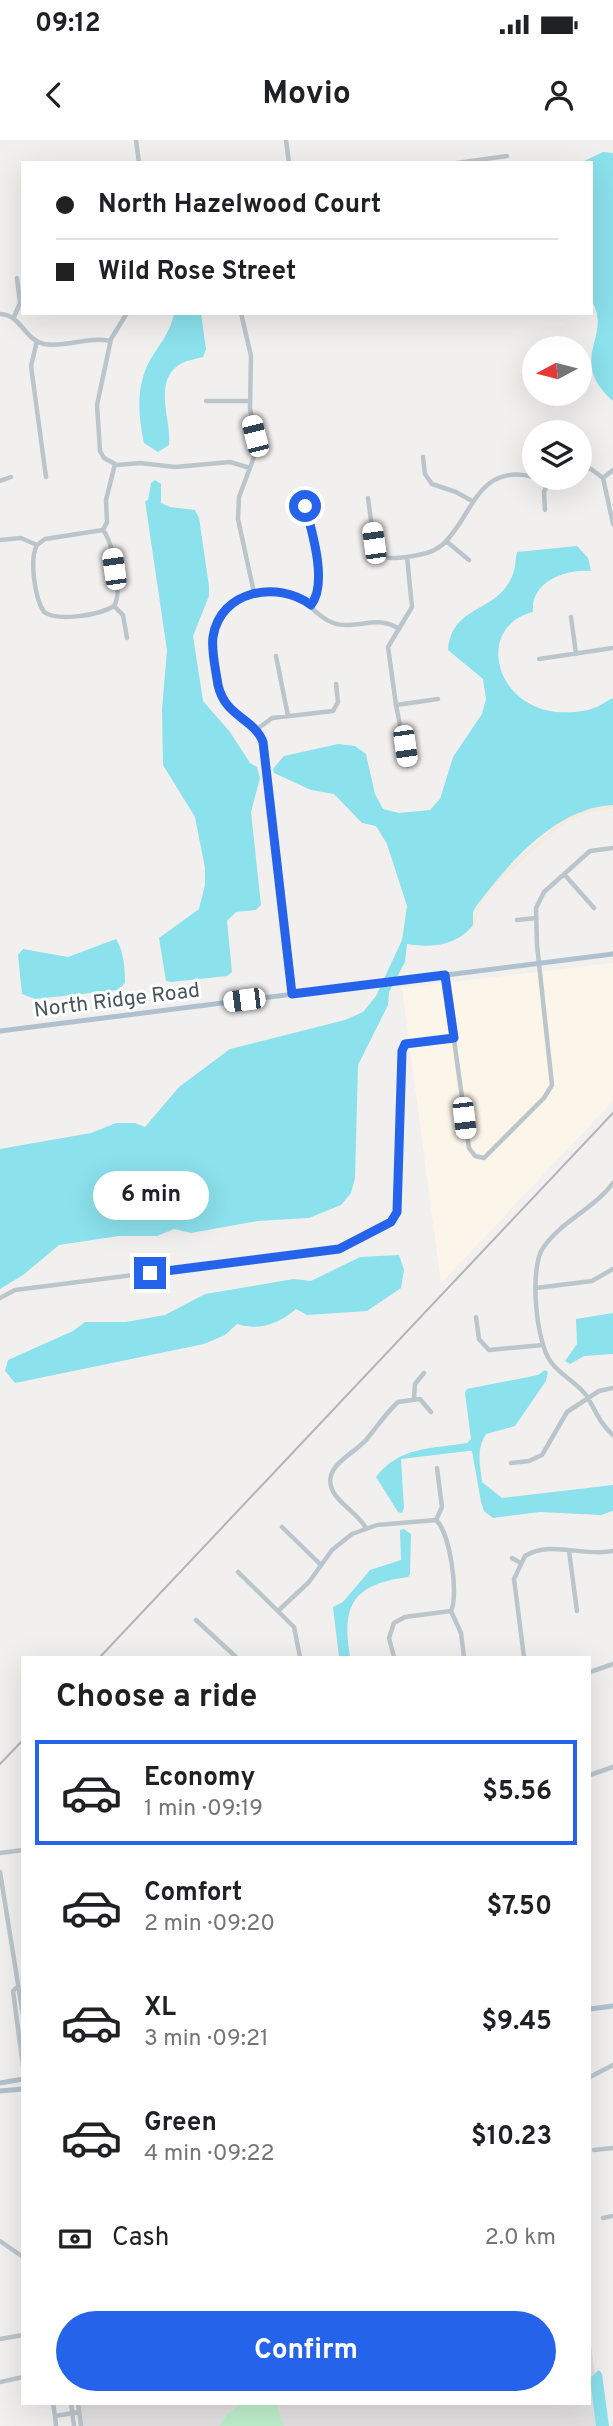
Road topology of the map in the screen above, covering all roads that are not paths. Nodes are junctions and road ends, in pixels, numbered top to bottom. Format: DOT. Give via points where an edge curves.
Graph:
graph roads {
  1 [pos="136,140"];
  2 [pos="286,140"];
  3 [pos="507,156"];
  4 [pos="139,161"];
  5 [pos="289,161"];
  6 [pos="471,161"];
  7 [pos="17,278"];
  8 [pos="0,314"];
  9 [pos="126,315"];
  10 [pos="241,315"];
  11 [pos="14,317"];
  12 [pos="37,341"];
  13 [pos="110,341"];
  14 [pos="206,401"];
  15 [pos="249,401"];
  16 [pos="423,457"];
  17 [pos="115,464"];
  18 [pos="250,468"];
  19 [pos="592,470"];
  20 [pos="613,471"];
  21 [pos="11,477"];
  22 [pos="46,477"];
  23 [pos="522,478"];
  24 [pos="603,478"];
  25 [pos="0,481"];
  26 [pos="547,490"];
  27 [pos="368,498"];
  28 [pos="472,501"];
  29 [pos="305,506"];
  30 [pos="545,510"];
  31 [pos="613,524"];
  32 [pos="103,530"];
  33 [pos="0,540"];
  34 [pos="446,541"];
  35 [pos="37,545"];
  36 [pos="407,557"];
  37 [pos="470,560"];
  38 [pos="254,593"];
  39 [pos="311,605"];
  40 [pos="114,606"];
  41 [pos="571,617"];
  42 [pos="398,629"];
  43 [pos="127,638"];
  44 [pos="613,648"];
  45 [pos="576,654"];
  46 [pos="276,656"];
  47 [pos="539,659"];
  48 [pos="336,684"];
  49 [pos="438,699"];
  50 [pos="397,705"];
  51 [pos="288,716"];
  52 [pos="256,730"];
  53 [pos="408,766"];
  54 [pos="613,848"];
  55 [pos="564,874"];
  56 [pos="594,908"];
  57 [pos="536,918"];
  58 [pos="517,920"];
  59 [pos="613,954"];
  60 [pos="539,964"];
  61 [pos="445,975"];
  62 [pos="292,994"];
  63 [pos="0,1031"];
  64 [pos="454,1038"];
  65 [pos="613,1183"];
  66 [pos="613,1269"];
  67 [pos="536,1288"];
  68 [pos="0,1298"];
  69 [pos="477,1317"];
  70 [pos="543,1345"];
  71 [pos="424,1373"];
  72 [pos="613,1388"];
  73 [pos="587,1397"];
  74 [pos="414,1398"];
  75 [pos="431,1412"];
  76 [pos="613,1435"];
  77 [pos="511,1463"];
  78 [pos="437,1468"];
  79 [pos="436,1520"];
  80 [pos="282,1527"];
  81 [pos="366,1528"];
  82 [pos="613,1550"];
  83 [pos="569,1551"];
  84 [pos="512,1558"];
  85 [pos="519,1562"];
  86 [pos="321,1565"];
  87 [pos="238,1573"];
  88 [pos="278,1611"];
  89 [pos="451,1611"];
  90 [pos="577,1611"];
  91 [pos="196,1620"];
  92 [pos="235,1656"];
  93 [pos="300,1656"];
  94 [pos="394,1656"];
  95 [pos="464,1656"];
  96 [pos="524,1656"];
  97 [pos="613,1664"];
  98 [pos="591,1672"];
  99 [pos="613,1767"];
  100 [pos="591,1775"];
  101 [pos="21,1850"];
  102 [pos="0,1853"];
  103 [pos="0,1872"];
  104 [pos="2,1896"];
  105 [pos="16,1988"];
  106 [pos="21,1988"];
  107 [pos="21,2002"];
  108 [pos="613,2006"];
  109 [pos="591,2009"];
  110 [pos="21,2051"];
  111 [pos="613,2065"];
  112 [pos="591,2076"];
  113 [pos="21,2079"];
  114 [pos="0,2083"];
  115 [pos="21,2089"];
  116 [pos="0,2091"];
  117 [pos="613,2148"];
  118 [pos="594,2150"];
  119 [pos="613,2216"];
  120 [pos="603,2218"];
  121 [pos="0,2241"];
  122 [pos="21,2256"];
  123 [pos="21,2335"];
  124 [pos="0,2339"];
  125 [pos="21,2377"];
  126 [pos="0,2382"];
  127 [pos="53,2405"];
  128 [pos="72,2405"];
  129 [pos="78,2405"];
  130 [pos="76,2413"];
  131 [pos="55,2416"];
  132 [pos="56,2426"];
  133 [pos="74,2426"];
  134 [pos="81,2426"];
  1 -- 4 [label="street"];
  2 -- 5 [label="street"];
  3 -- 6 [label="street"];
  7 -- 11 [label="street" via="20,303"];
  8 -- 11 [label="street"];
  9 -- 13 [label="street"];
  10 -- 15 [label="street" via="251,356"];
  11 -- 12 [label="street"];
  12 -- 13 [label="street"];
  12 -- 22 [label="street" via="31,366"];
  13 -- 17 [label="street" via="96,415 100,451"];
  14 -- 15 [label="street"];
  15 -- 18 [label="street" via="256,442"];
  16 -- 28 [label="street" via="432,484"];
  17 -- 18 [label="street" via="175,467 230,461"];
  17 -- 32 [label="street"];
  18 -- 38 [label="street" via="238,519"];
  19 -- 24 [label="street"];
  20 -- 24 [label="street"];
  21 -- 25 [label="street"];
  23 -- 28 [label="street" via="495,480"];
  24 -- 31 [label="street"];
  26 -- 30 [label="street"];
  27 -- 36 [label="street" via="377,551 387,558"];
  28 -- 34 [label="street"];
  29 -- 39 [label="street" via="320,586"];
  32 -- 35 [label="street" via="45,539"];
  32 -- 40 [label="street" via="111,543 118,594"];
  33 -- 35 [label="street" via="21,538"];
  34 -- 36 [label="street" via="431,552"];
  34 -- 37 [label="street"];
  35 -- 40 [label="street" via="39,601 47,614 71,615"];
  36 -- 42 [label="street" via="412,607"];
  38 -- 39 [label="street" via="282,592"];
  38 -- 52 [label="street" via="231,604 215,628 213,643 224,700 238,718"];
  39 -- 42 [label="street" via="333,623 385,622"];
  40 -- 43 [label="street" via="123,615"];
  41 -- 45 [label="street"];
  42 -- 50 [label="street" via="388,651"];
  44 -- 45 [label="street"];
  45 -- 47 [label="street"];
  46 -- 51 [label="street"];
  48 -- 51 [label="street" via="338,702 333,712"];
  49 -- 50 [label="street"];
  50 -- 53 [label="street"];
  51 -- 52 [label="street" via="267,719"];
  52 -- 62 [label="street" via="263,742"];
  54 -- 55 [label="street" via="590,852"];
  55 -- 56 [label="street"];
  55 -- 57 [label="street" via="541,896"];
  57 -- 58 [label="street"];
  57 -- 60 [label="street"];
  59 -- 60 [label="main road, North Ridge Road"];
  60 -- 61 [label="main road, North Ridge Road"];
  60 -- 64 [label="street" via="551,1085 544,1098 484,1157 475,1156 468,1148"];
  61 -- 62 [label="main road, North Ridge Road"];
  61 -- 64 [label="street"];
  62 -- 63 [label="main road, North Ridge Road"];
  64 -- 68 [label="street" via="405,1044 402,1051 397,1212 391,1222 339,1249 15,1290"];
  65 -- 67 [label="street" via="541,1251 534,1273"];
  66 -- 67 [label="street" via="592,1281"];
  67 -- 70 [label="street"];
  69 -- 70 [label="street" via="479,1339 489,1350"];
  70 -- 73 [label="street" via="549,1360"];
  71 -- 74 [label="street" via="415,1384"];
  72 -- 73 [label="street"];
  73 -- 76 [label="street"];
  73 -- 77 [label="street" via="562,1417 546,1452"];
  74 -- 75 [label="street"];
  74 -- 81 [label="street" via="398,1402 385,1414 330,1478 332,1491"];
  78 -- 79 [label="street" via="442,1507"];
  79 -- 81 [label="street"];
  79 -- 89 [label="street" via="446,1534 455,1600"];
  80 -- 86 [label="street"];
  81 -- 86 [label="street" via="345,1539"];
  82 -- 83 [label="street"];
  83 -- 85 [label="street" via="541,1548"];
  83 -- 90 [label="street"];
  84 -- 85 [label="street"];
  85 -- 96 [label="street" via="514,1578"];
  86 -- 88 [label="street"];
  87 -- 88 [label="street"];
  88 -- 93 [label="street" via="294,1627"];
  89 -- 94 [label="street" via="405,1617 394,1623 389,1639"];
  89 -- 95 [label="street" via="461,1633"];
  91 -- 92 [label="street"];
  97 -- 98 [label="street"];
  99 -- 100 [label="street"];
  101 -- 102 [label="street"];
  103 -- 104 [label="street"];
  104 -- 105 [label="street"];
  105 -- 106 [label="street"];
  105 -- 107 [label="street"];
  105 -- 110 [label="street"];
  108 -- 109 [label="main road"];
  111 -- 112 [label="street"];
  113 -- 114 [label="main road"];
  115 -- 116 [label="main road"];
  117 -- 118 [label="street"];
  119 -- 120 [label="street"];
  121 -- 122 [label="street"];
  123 -- 124 [label="street"];
  125 -- 126 [label="street"];
  127 -- 131 [label="street"];
  128 -- 130 [label="street"];
  129 -- 130 [label="street"];
  130 -- 131 [label="street"];
  130 -- 133 [label="street"];
  130 -- 134 [label="street"];
  131 -- 132 [label="street"];
}
